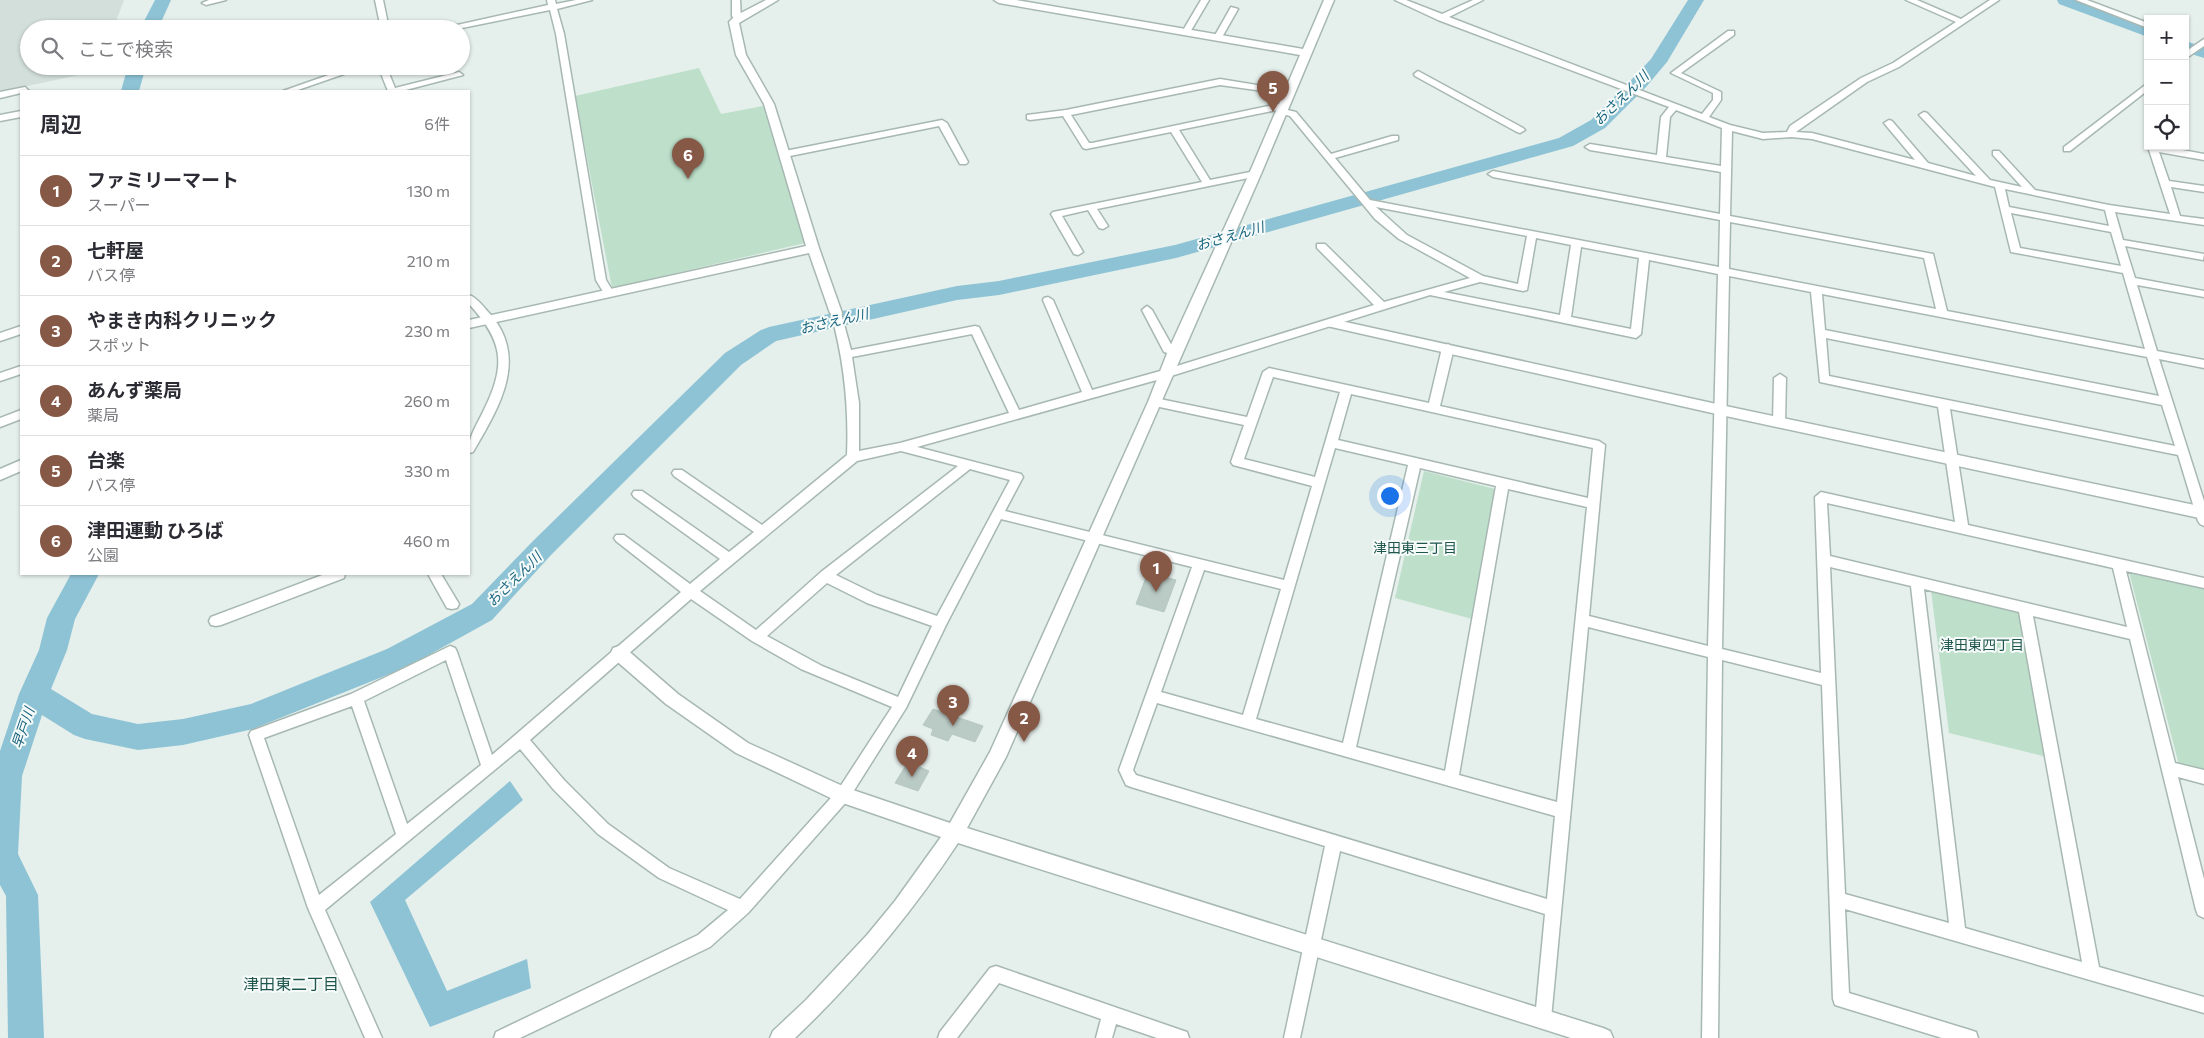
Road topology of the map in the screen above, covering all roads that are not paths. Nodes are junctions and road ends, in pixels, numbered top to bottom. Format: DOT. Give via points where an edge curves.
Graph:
graph roads {
  1 [pos="222,0"];
  2 [pos="379,0"];
  3 [pos="588,0"];
  4 [pos="736,0"];
  5 [pos="773,0"];
  6 [pos="999,0"];
  7 [pos="1206,0"];
  8 [pos="1329,0"];
  9 [pos="1399,0"];
  10 [pos="1479,0"];
  11 [pos="1910,0"];
  12 [pos="1995,0"];
  13 [pos="2080,0"];
  14 [pos="206,3"];
  15 [pos="552,3"];
  16 [pos="1234,9"];
  17 [pos="738,18"];
  18 [pos="1441,18"];
  19 [pos="383,20"];
  20 [pos="1962,22"];
  21 [pos="470,23"];
  22 [pos="2144,24"];
  23 [pos="1186,32"];
  24 [pos="1732,33"];
  25 [pos="1218,37"];
  26 [pos="2189,42"];
  27 [pos="2202,45"];
  28 [pos="1306,53"];
  29 [pos="2189,53"];
  30 [pos="1418,74"];
  31 [pos="336,75"];
  32 [pos="386,75"];
  33 [pos="459,75"];
  34 [pos="2144,89"];
  35 [pos="290,90"];
  36 [pos="392,90"];
  37 [pos="396,90"];
  38 [pos="20,91"];
  39 [pos="1288,93"];
  40 [pos="0,95"];
  41 [pos="1674,107"];
  42 [pos="1282,109"];
  43 [pos="1066,112"];
  44 [pos="20,114"];
  45 [pos="1924,115"];
  46 [pos="1030,117"];
  47 [pos="0,118"];
  48 [pos="1703,118"];
  49 [pos="1888,123"];
  50 [pos="1727,127"];
  51 [pos="1173,128"];
  52 [pos="1520,130"];
  53 [pos="1791,134"];
  54 [pos="1395,138"];
  55 [pos="1590,147"];
  56 [pos="2067,149"];
  57 [pos="1996,153"];
  58 [pos="785,154"];
  59 [pos="1330,157"];
  60 [pos="2204,157"];
  61 [pos="1661,159"];
  62 [pos="963,162"];
  63 [pos="1924,165"];
  64 [pos="1726,170"];
  65 [pos="1255,174"];
  66 [pos="1493,174"];
  67 [pos="1986,181"];
  68 [pos="2166,183"];
  69 [pos="1208,184"];
  70 [pos="1998,185"];
  71 [pos="2204,190"];
  72 [pos="2030,191"];
  73 [pos="1369,203"];
  74 [pos="1091,207"];
  75 [pos="2109,208"];
  76 [pos="2005,209"];
  77 [pos="2176,217"];
  78 [pos="1726,218"];
  79 [pos="2204,222"];
  80 [pos="1103,226"];
  81 [pos="2116,230"];
  82 [pos="1532,234"];
  83 [pos="2119,242"];
  84 [pos="1576,243"];
  85 [pos="1321,246"];
  86 [pos="813,248"];
  87 [pos="1078,252"];
  88 [pos="1644,256"];
  89 [pos="2203,258"];
  90 [pos="1724,271"];
  91 [pos="2129,276"];
  92 [pos="1480,279"];
  93 [pos="1816,289"];
  94 [pos="1429,292"];
  95 [pos="609,293"];
  96 [pos="2204,294"];
  97 [pos="470,299"];
  98 [pos="1048,300"];
  99 [pos="1382,307"];
  100 [pos="1147,310"];
  101 [pos="1942,313"];
  102 [pos="836,314"];
  103 [pos="488,319"];
  104 [pos="1565,319"];
  105 [pos="1332,323"];
  106 [pos="470,324"];
  107 [pos="20,330"];
  108 [pos="1820,333"];
  109 [pos="0,338"];
  110 [pos="1448,348"];
  111 [pos="1175,351"];
  112 [pos="848,354"];
  113 [pos="2152,354"];
  114 [pos="2204,364"];
  115 [pos="20,370"];
  116 [pos="1167,373"];
  117 [pos="0,377"];
  118 [pos="1780,378"];
  119 [pos="1347,389"];
  120 [pos="1089,395"];
  121 [pos="1155,402"];
  122 [pos="2167,402"];
  123 [pos="1943,404"];
  124 [pos="1434,408"];
  125 [pos="1721,410"];
  126 [pos="20,414"];
  127 [pos="1016,415"];
  128 [pos="1252,422"];
  129 [pos="1779,422"];
  130 [pos="0,423"];
  131 [pos="1331,443"];
  132 [pos="470,447"];
  133 [pos="900,447"];
  134 [pos="2183,452"];
  135 [pos="852,457"];
  136 [pos="1951,458"];
  137 [pos="1415,463"];
  138 [pos="969,464"];
  139 [pos="20,465"];
  140 [pos="678,473"];
  141 [pos="0,475"];
  142 [pos="1319,483"];
  143 [pos="1503,483"];
  144 [pos="638,494"];
  145 [pos="1593,504"];
  146 [pos="998,514"];
  147 [pos="2203,515"];
  148 [pos="1962,528"];
  149 [pos="762,531"];
  150 [pos="620,538"];
  151 [pos="1094,538"];
  152 [pos="729,560"];
  153 [pos="1824,560"];
  154 [pos="2118,563"];
  155 [pos="1199,565"];
  156 [pos="336,575"];
  157 [pos="435,575"];
  158 [pos="826,576"];
  159 [pos="1917,583"];
  160 [pos="2204,583"];
  161 [pos="1288,586"];
  162 [pos="690,592"];
  163 [pos="452,604"];
  164 [pos="2025,608"];
  165 [pos="1582,620"];
  166 [pos="216,621"];
  167 [pos="940,623"];
  168 [pos="2136,635"];
  169 [pos="757,637"];
  170 [pos="619,653"];
  171 [pos="1715,653"];
  172 [pos="1828,681"];
  173 [pos="1153,696"];
  174 [pos="356,698"];
  175 [pos="901,704"];
  176 [pos="1248,723"];
  177 [pos="521,739"];
  178 [pos="1348,751"];
  179 [pos="489,766"];
  180 [pos="2169,768"];
  181 [pos="2204,777"];
  182 [pos="1451,779"];
  183 [pos="843,796"];
  184 [pos="1563,811"];
  185 [pos="954,833"];
  186 [pos="404,836"];
  187 [pos="1334,841"];
  188 [pos="1837,899"];
  189 [pos="316,908"];
  190 [pos="742,908"];
  191 [pos="1554,909"];
  192 [pos="2204,910"];
  193 [pos="1958,934"];
  194 [pos="1312,945"];
  195 [pos="2092,972"];
  196 [pos="2204,1005"];
  197 [pos="1112,1014"];
  198 [pos="1543,1019"];
  199 [pos="528,1033"];
  200 [pos="374,1038"];
  201 [pos="502,1038"];
  202 [pos="780,1038"];
  203 [pos="946,1038"];
  204 [pos="1104,1038"];
  205 [pos="1182,1038"];
  206 [pos="1292,1038"];
  207 [pos="1603,1038"];
  208 [pos="1710,1038"];
  209 [pos="1970,1038"];
  1 -- 14 [label="street"];
  2 -- 19 [label="street"];
  3 -- 15 [label="street"];
  4 -- 17 [label="street"];
  5 -- 17 [label="street"];
  6 -- 23 [label="street"];
  7 -- 23 [label="street"];
  8 -- 28 [label="street"];
  9 -- 18 [label="street"];
  10 -- 18 [label="street"];
  11 -- 20 [label="street"];
  12 -- 20 [label="street"];
  13 -- 22 [label="street"];
  15 -- 21 [label="street"];
  15 -- 95 [label="street" via="601,280"];
  16 -- 25 [label="street"];
  17 -- 58 [label="street" via="734,22 738,46 769,104"];
  18 -- 41 [label="street"];
  20 -- 53 [label="street" via="1896,65 1864,80 1793,128"];
  23 -- 25 [label="street"];
  24 -- 48 [label="street" via="1675,73 1717,92 1716,100"];
  25 -- 28 [label="street"];
  26 -- 27 [label="street"];
  27 -- 29 [label="street"];
  28 -- 39 [label="street"];
  30 -- 52 [label="street"];
  31 -- 35 [label="street"];
  32 -- 36 [label="street"];
  33 -- 37 [label="street"];
  34 -- 56 [label="street"];
  38 -- 40 [label="street"];
  39 -- 42 [label="street"];
  39 -- 43 [label="street" via="1220,82"];
  41 -- 48 [label="street"];
  41 -- 61 [label="street" via="1666,117"];
  42 -- 51 [label="street"];
  42 -- 59 [label="street" via="1294,114"];
  42 -- 65 [label="street"];
  43 -- 46 [label="street"];
  43 -- 51 [label="street" via="1086,146"];
  44 -- 47 [label="street"];
  45 -- 67 [label="street"];
  48 -- 50 [label="street"];
  49 -- 63 [label="street"];
  50 -- 53 [label="street" via="1763,136"];
  50 -- 64 [label="street"];
  51 -- 69 [label="street"];
  53 -- 63 [label="street" via="1812,136"];
  54 -- 59 [label="street"];
  55 -- 61 [label="street"];
  57 -- 72 [label="street"];
  58 -- 62 [label="street" via="942,123"];
  58 -- 86 [label="street"];
  59 -- 73 [label="street"];
  60 -- 68 [label="street" via="2154,150"];
  61 -- 64 [label="street"];
  63 -- 67 [label="street"];
  64 -- 78 [label="street"];
  65 -- 69 [label="street"];
  65 -- 111 [label="street"];
  66 -- 78 [label="street"];
  67 -- 70 [label="street"];
  68 -- 71 [label="street"];
  68 -- 77 [label="street"];
  69 -- 74 [label="street"];
  70 -- 72 [label="street"];
  70 -- 76 [label="street"];
  72 -- 75 [label="street"];
  73 -- 82 [label="street"];
  73 -- 92 [label="street" via="1379,217 1403,237"];
  74 -- 80 [label="street"];
  74 -- 87 [label="street" via="1056,214"];
  75 -- 77 [label="street"];
  75 -- 81 [label="street"];
  76 -- 81 [label="street"];
  76 -- 91 [label="street" via="2015,250"];
  77 -- 79 [label="street"];
  78 -- 90 [label="street"];
  78 -- 101 [label="street" via="1929,256"];
  81 -- 83 [label="street"];
  82 -- 84 [label="street"];
  82 -- 92 [label="street" via="1523,288"];
  83 -- 89 [label="street"];
  83 -- 91 [label="street"];
  84 -- 88 [label="street"];
  84 -- 104 [label="street"];
  85 -- 99 [label="street"];
  86 -- 95 [label="street"];
  86 -- 102 [label="street"];
  88 -- 90 [label="street"];
  88 -- 104 [label="street" via="1636,334"];
  90 -- 93 [label="street"];
  90 -- 125 [label="street"];
  91 -- 96 [label="street"];
  91 -- 113 [label="street"];
  92 -- 94 [label="street"];
  93 -- 101 [label="street"];
  93 -- 108 [label="street"];
  94 -- 99 [label="street"];
  94 -- 104 [label="street"];
  95 -- 103 [label="street"];
  97 -- 103 [label="street"];
  98 -- 120 [label="street"];
  99 -- 105 [label="street"];
  100 -- 111 [label="street" via="1168,349"];
  101 -- 113 [label="street"];
  102 -- 112 [label="street"];
  103 -- 106 [label="street"];
  103 -- 132 [label="street" via="501,338 504,354 499,389"];
  105 -- 110 [label="street"];
  105 -- 116 [label="street"];
  107 -- 109 [label="street"];
  108 -- 122 [label="street"];
  108 -- 123 [label="street" via="1824,379"];
  110 -- 124 [label="street"];
  110 -- 125 [label="street"];
  111 -- 116 [label="street"];
  112 -- 127 [label="street" via="975,330"];
  112 -- 135 [label="street" via="854,431"];
  113 -- 114 [label="street"];
  113 -- 122 [label="street"];
  115 -- 117 [label="street"];
  116 -- 120 [label="street"];
  116 -- 121 [label="street"];
  118 -- 129 [label="street"];
  119 -- 124 [label="street"];
  119 -- 128 [label="street" via="1269,372"];
  119 -- 131 [label="street"];
  120 -- 127 [label="street"];
  121 -- 128 [label="street"];
  121 -- 151 [label="street"];
  122 -- 134 [label="street"];
  123 -- 134 [label="street"];
  123 -- 136 [label="street"];
  124 -- 145 [label="street" via="1599,445"];
  125 -- 129 [label="street"];
  125 -- 171 [label="street"];
  126 -- 130 [label="street"];
  127 -- 133 [label="street"];
  128 -- 142 [label="street" via="1237,462"];
  129 -- 136 [label="street"];
  131 -- 137 [label="street"];
  131 -- 142 [label="street"];
  133 -- 135 [label="street"];
  133 -- 138 [label="street"];
  134 -- 147 [label="street"];
  135 -- 149 [label="street"];
  136 -- 147 [label="street"];
  136 -- 148 [label="street"];
  137 -- 143 [label="street"];
  137 -- 178 [label="street"];
  138 -- 146 [label="street" via="1017,477"];
  138 -- 158 [label="street"];
  139 -- 141 [label="street"];
  140 -- 149 [label="street"];
  142 -- 161 [label="street"];
  143 -- 145 [label="street"];
  143 -- 182 [label="street"];
  144 -- 152 [label="street"];
  145 -- 165 [label="street"];
  146 -- 151 [label="street"];
  146 -- 167 [label="street"];
  148 -- 153 [label="street" via="1821,497"];
  148 -- 154 [label="street"];
  149 -- 152 [label="street"];
  150 -- 162 [label="street"];
  151 -- 155 [label="street"];
  151 -- 185 [label="street" via="997,757"];
  152 -- 162 [label="street"];
  153 -- 159 [label="street"];
  153 -- 172 [label="street"];
  154 -- 160 [label="street"];
  154 -- 168 [label="street"];
  155 -- 161 [label="street"];
  155 -- 173 [label="street"];
  156 -- 166 [label="street"];
  157 -- 163 [label="street"];
  158 -- 167 [label="street" via="872,600"];
  158 -- 169 [label="street"];
  159 -- 164 [label="street"];
  159 -- 193 [label="street"];
  161 -- 176 [label="street"];
  162 -- 169 [label="street"];
  162 -- 170 [label="street"];
  164 -- 168 [label="street"];
  164 -- 195 [label="street"];
  165 -- 171 [label="street"];
  165 -- 184 [label="street"];
  167 -- 175 [label="street"];
  168 -- 180 [label="street"];
  169 -- 175 [label="street" via="806,665"];
  170 -- 177 [label="street"];
  170 -- 183 [label="street" via="672,699 742,748"];
  171 -- 172 [label="street"];
  171 -- 208 [label="street"];
  172 -- 188 [label="street"];
  173 -- 176 [label="street"];
  173 -- 187 [label="street" via="1126,770 1131,780"];
  174 -- 179 [label="street" via="450,652"];
  174 -- 186 [label="street"];
  174 -- 189 [label="street" via="256,735"];
  175 -- 183 [label="street"];
  176 -- 178 [label="street"];
  177 -- 179 [label="street"];
  177 -- 190 [label="street" via="559,785 603,829 664,873"];
  178 -- 182 [label="street"];
  179 -- 186 [label="street"];
  180 -- 181 [label="street"];
  180 -- 192 [label="street"];
  182 -- 184 [label="street"];
  183 -- 185 [label="street"];
  183 -- 190 [label="street"];
  184 -- 191 [label="street"];
  185 -- 194 [label="street"];
  185 -- 202 [label="street" via="885,930 836,985"];
  186 -- 189 [label="street"];
  187 -- 191 [label="street"];
  187 -- 194 [label="street"];
  188 -- 193 [label="street"];
  188 -- 209 [label="street" via="1841,999"];
  189 -- 200 [label="street"];
  190 -- 199 [label="street" via="704,941"];
  191 -- 198 [label="street"];
  193 -- 195 [label="street"];
  194 -- 198 [label="street"];
  194 -- 206 [label="street"];
  195 -- 196 [label="street"];
  197 -- 203 [label="street" via="996,974"];
  197 -- 204 [label="street"];
  197 -- 205 [label="street"];
  198 -- 207 [label="street"];
  199 -- 201 [label="street"];
}
